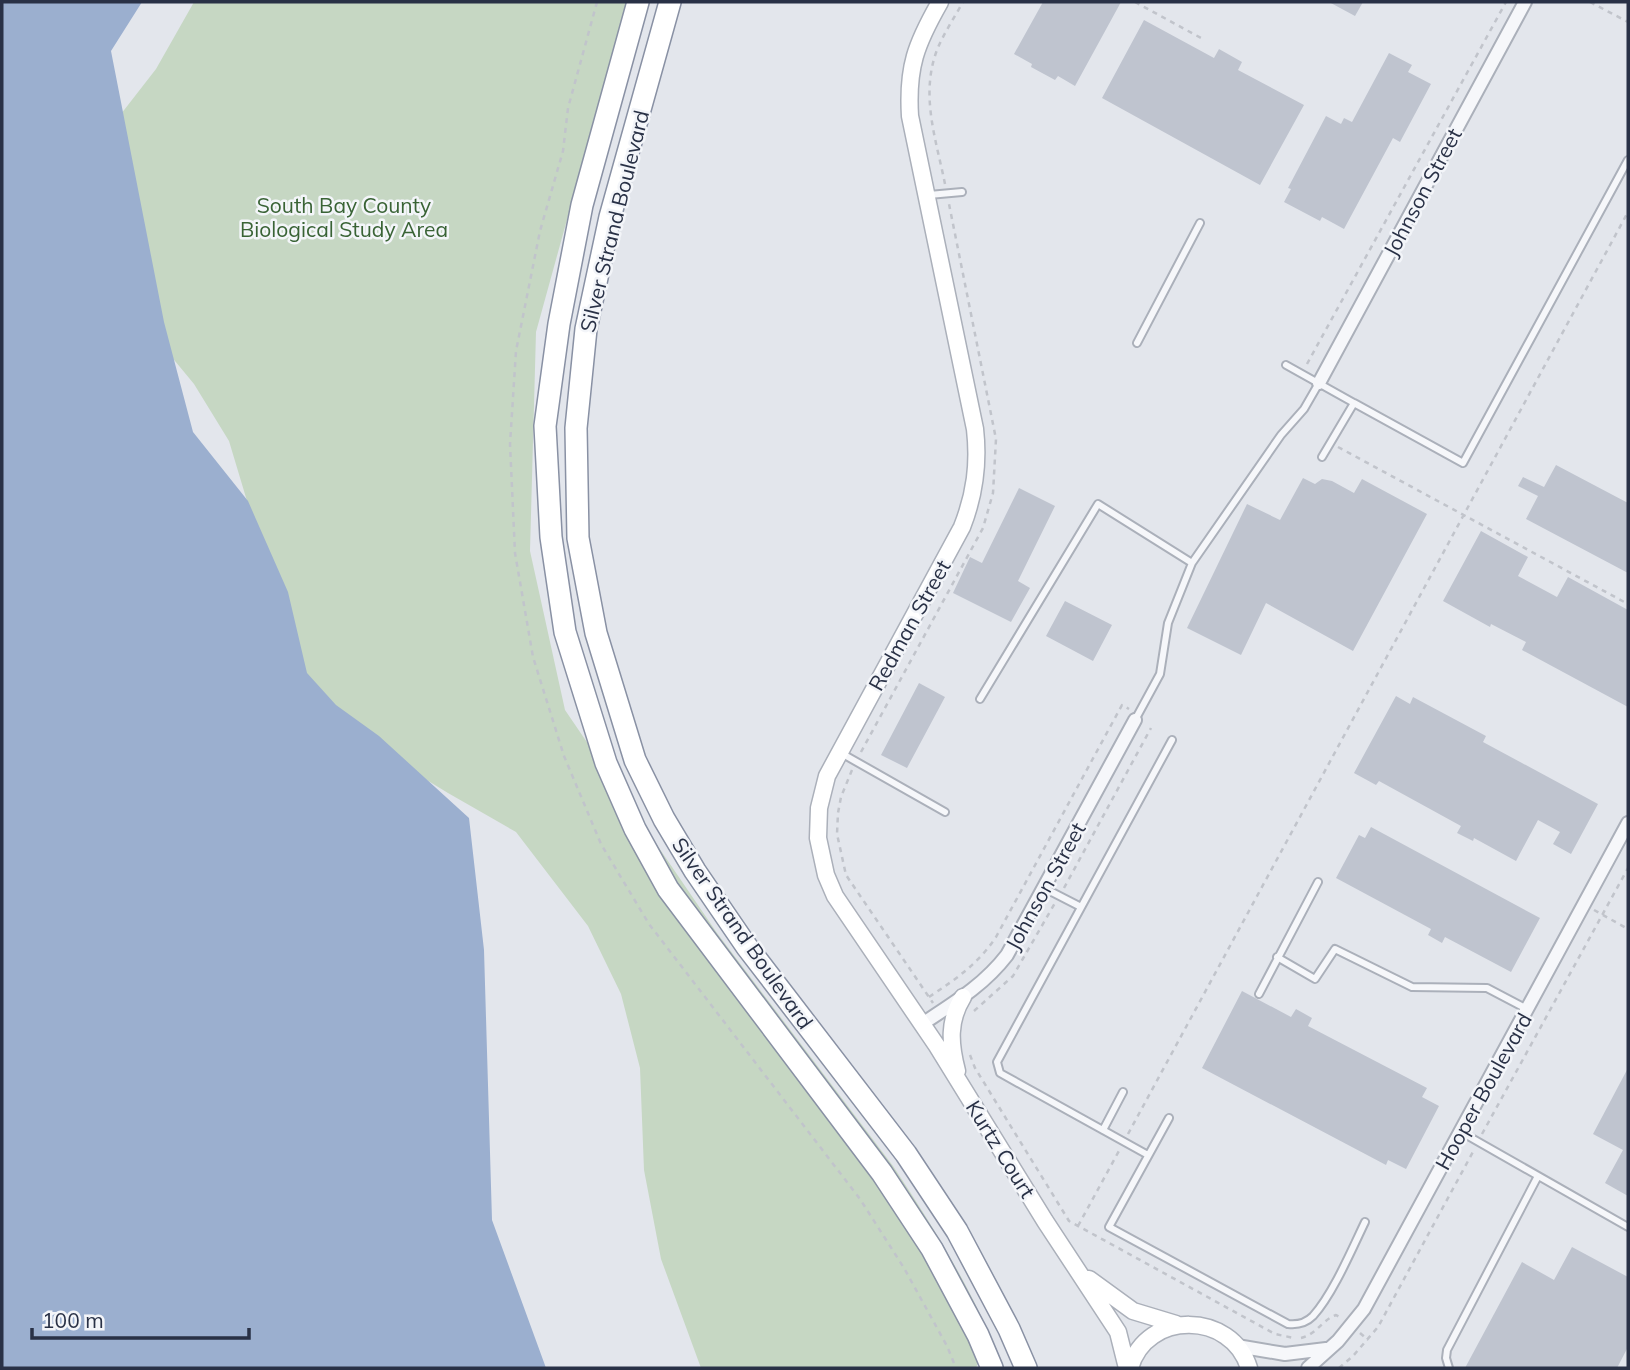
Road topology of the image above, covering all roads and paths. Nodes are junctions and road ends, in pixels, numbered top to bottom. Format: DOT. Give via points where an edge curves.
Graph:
graph roads {
  1 [pos="597,2"];
  2 [pos="638,2"];
  3 [pos="670,2"];
  4 [pos="940,2"];
  5 [pos="962,2"];
  6 [pos="1135,2"];
  7 [pos="1506,2"];
  8 [pos="1525,2"];
  9 [pos="1590,2"];
  10 [pos="1628,22"];
  11 [pos="1201,38"];
  12 [pos="1628,160"];
  13 [pos="942,172"];
  14 [pos="962,192"];
  15 [pos="927,195"];
  16 [pos="1628,212"];
  17 [pos="1200,223"];
  18 [pos="1137,343"];
  19 [pos="1286,365"];
  20 [pos="1302,374"];
  21 [pos="1319,383"];
  22 [pos="1354,403"];
  23 [pos="1338,447"];
  24 [pos="1322,457"];
  25 [pos="1463,515"];
  26 [pos="1192,562"];
  27 [pos="1628,604"];
  28 [pos="980,699"];
  29 [pos="1137,717"];
  30 [pos="1172,740"];
  31 [pos="839,752"];
  32 [pos="945,812"];
  33 [pos="1628,823"];
  34 [pos="1628,868"];
  35 [pos="1318,882"];
  36 [pos="1044,888"];
  37 [pos="1081,907"];
  38 [pos="1594,910"];
  39 [pos="1602,915"];
  40 [pos="1628,929"];
  41 [pos="1277,957"];
  42 [pos="1259,995"];
  43 [pos="929,997"];
  44 [pos="963,997"];
  45 [pos="1527,1010"];
  46 [pos="922,1024"];
  47 [pos="1123,1092"];
  48 [pos="975,1108"];
  49 [pos="1169,1118"];
  50 [pos="1103,1130"];
  51 [pos="1461,1132"];
  52 [pos="1124,1141"];
  53 [pos="1479,1142"];
  54 [pos="1148,1155"];
  55 [pos="1538,1176"];
  56 [pos="1365,1222"];
  57 [pos="1078,1227"];
  58 [pos="1628,1227"];
  59 [pos="1082,1274"];
  60 [pos="1179,1324"];
  61 [pos="1237,1346"];
  62 [pos="1327,1349"];
  63 [pos="956,1368"];
  64 [pos="992,1368"];
  65 [pos="1026,1368"];
  66 [pos="1129,1368"];
  67 [pos="1249,1368"];
  68 [pos="1308,1368"];
  69 [pos="1339,1368"];
  70 [pos="1449,1368"];
  1 -- 63 [label="path" via="568,108 563,151 540,231 516,351 510,444 515,553 533,657 569,769 601,844 635,902 860,1199 904,1268"];
  2 -- 64 [label="highway, Silver Strand Boulevard" via="582,205 545,426 551,537 565,632 606,763 668,889 882,1173 932,1249"];
  3 -- 65 [label="highway, Silver Strand Boulevard" via="610,218 586,329 576,428 578,538 596,633 635,760 682,851 747,947 905,1154 957,1231"];
  4 -- 15 [label="street, Redman Street" via="916,50 909,92"];
  5 -- 13 [label="path" via="937,50 929,83"];
  6 -- 11 [label="path"];
  7 -- 20 [label="path"];
  8 -- 21 [label="street, Johnson Street"];
  9 -- 10 [label="path"];
  12 -- 22 [label="lane" via="1462,463"];
  14 -- 15 [label="lane"];
  15 -- 31 [label="street, Redman Street" via="975,429 975,487 962,527"];
  16 -- 25 [label="path"];
  17 -- 18 [label="lane"];
  19 -- 20 [label="lane"];
  20 -- 21 [label="lane"];
  21 -- 22 [label="lane"];
  21 -- 26 [label="lane"];
  22 -- 24 [label="lane"];
  23 -- 25 [label="path"];
  25 -- 27 [label="path"];
  25 -- 52 [label="path"];
  26 -- 28 [label="lane" via="1098,504"];
  26 -- 29 [label="lane" via="1168,623 1160,674"];
  29 -- 36 [label="street, Johnson Street"];
  29 -- 43 [label="path" via="1122,705 996,937 969,970"];
  30 -- 37 [label="lane"];
  31 -- 32 [label="lane"];
  31 -- 46 [label="street, Redman Street" via="824,785 818,818 820,856 835,896"];
  33 -- 45 [label="street, Hooper Boulevard"];
  34 -- 39 [label="path"];
  35 -- 41 [label="lane"];
  36 -- 37 [label="lane"];
  36 -- 44 [label="street, Johnson Street" via="1007,955"];
  37 -- 50 [label="lane" via="997,1062 1000,1073"];
  38 -- 39 [label="path"];
  39 -- 40 [label="path"];
  39 -- 53 [label="path"];
  41 -- 42 [label="lane"];
  41 -- 45 [label="lane" via="1315,979 1335,949 1412,987 1487,988"];
  44 -- 46 [label="street, Johnson Street"];
  44 -- 48 [label="street" via="951,1024 952,1046 957,1070"];
  45 -- 51 [label="street, Hooper Boulevard"];
  46 -- 48 [label="street, Kurtz Court"];
  47 -- 50 [label="lane"];
  48 -- 59 [label="street, Kurtz Court"];
  49 -- 54 [label="lane"];
  50 -- 52 [label="lane"];
  51 -- 53 [label="lane"];
  51 -- 62 [label="street, Hooper Boulevard" via="1364,1309"];
  52 -- 54 [label="lane"];
  52 -- 57 [label="path"];
  53 -- 55 [label="lane"];
  53 -- 69 [label="path" via="1378,1327"];
  54 -- 56 [label="lane" via="1109,1227 1288,1324 1297,1325 1313,1316"];
  55 -- 58 [label="lane"];
  55 -- 70 [label="lane" via="1447,1350"];
  59 -- 60 [label="street, Kurtz Court" via="1133,1311"];
  59 -- 66 [label="street, Kurtz Court" via="1118,1332"];
  60 -- 61 [label="street, Kurtz Court" via="1200,1324 1221,1332"];
  60 -- 66 [label="street" via="1150,1337"];
  61 -- 62 [label="street" via="1285,1354"];
  61 -- 67 [label="street"];
  62 -- 68 [label="street, Hooper Boulevard"];
}
